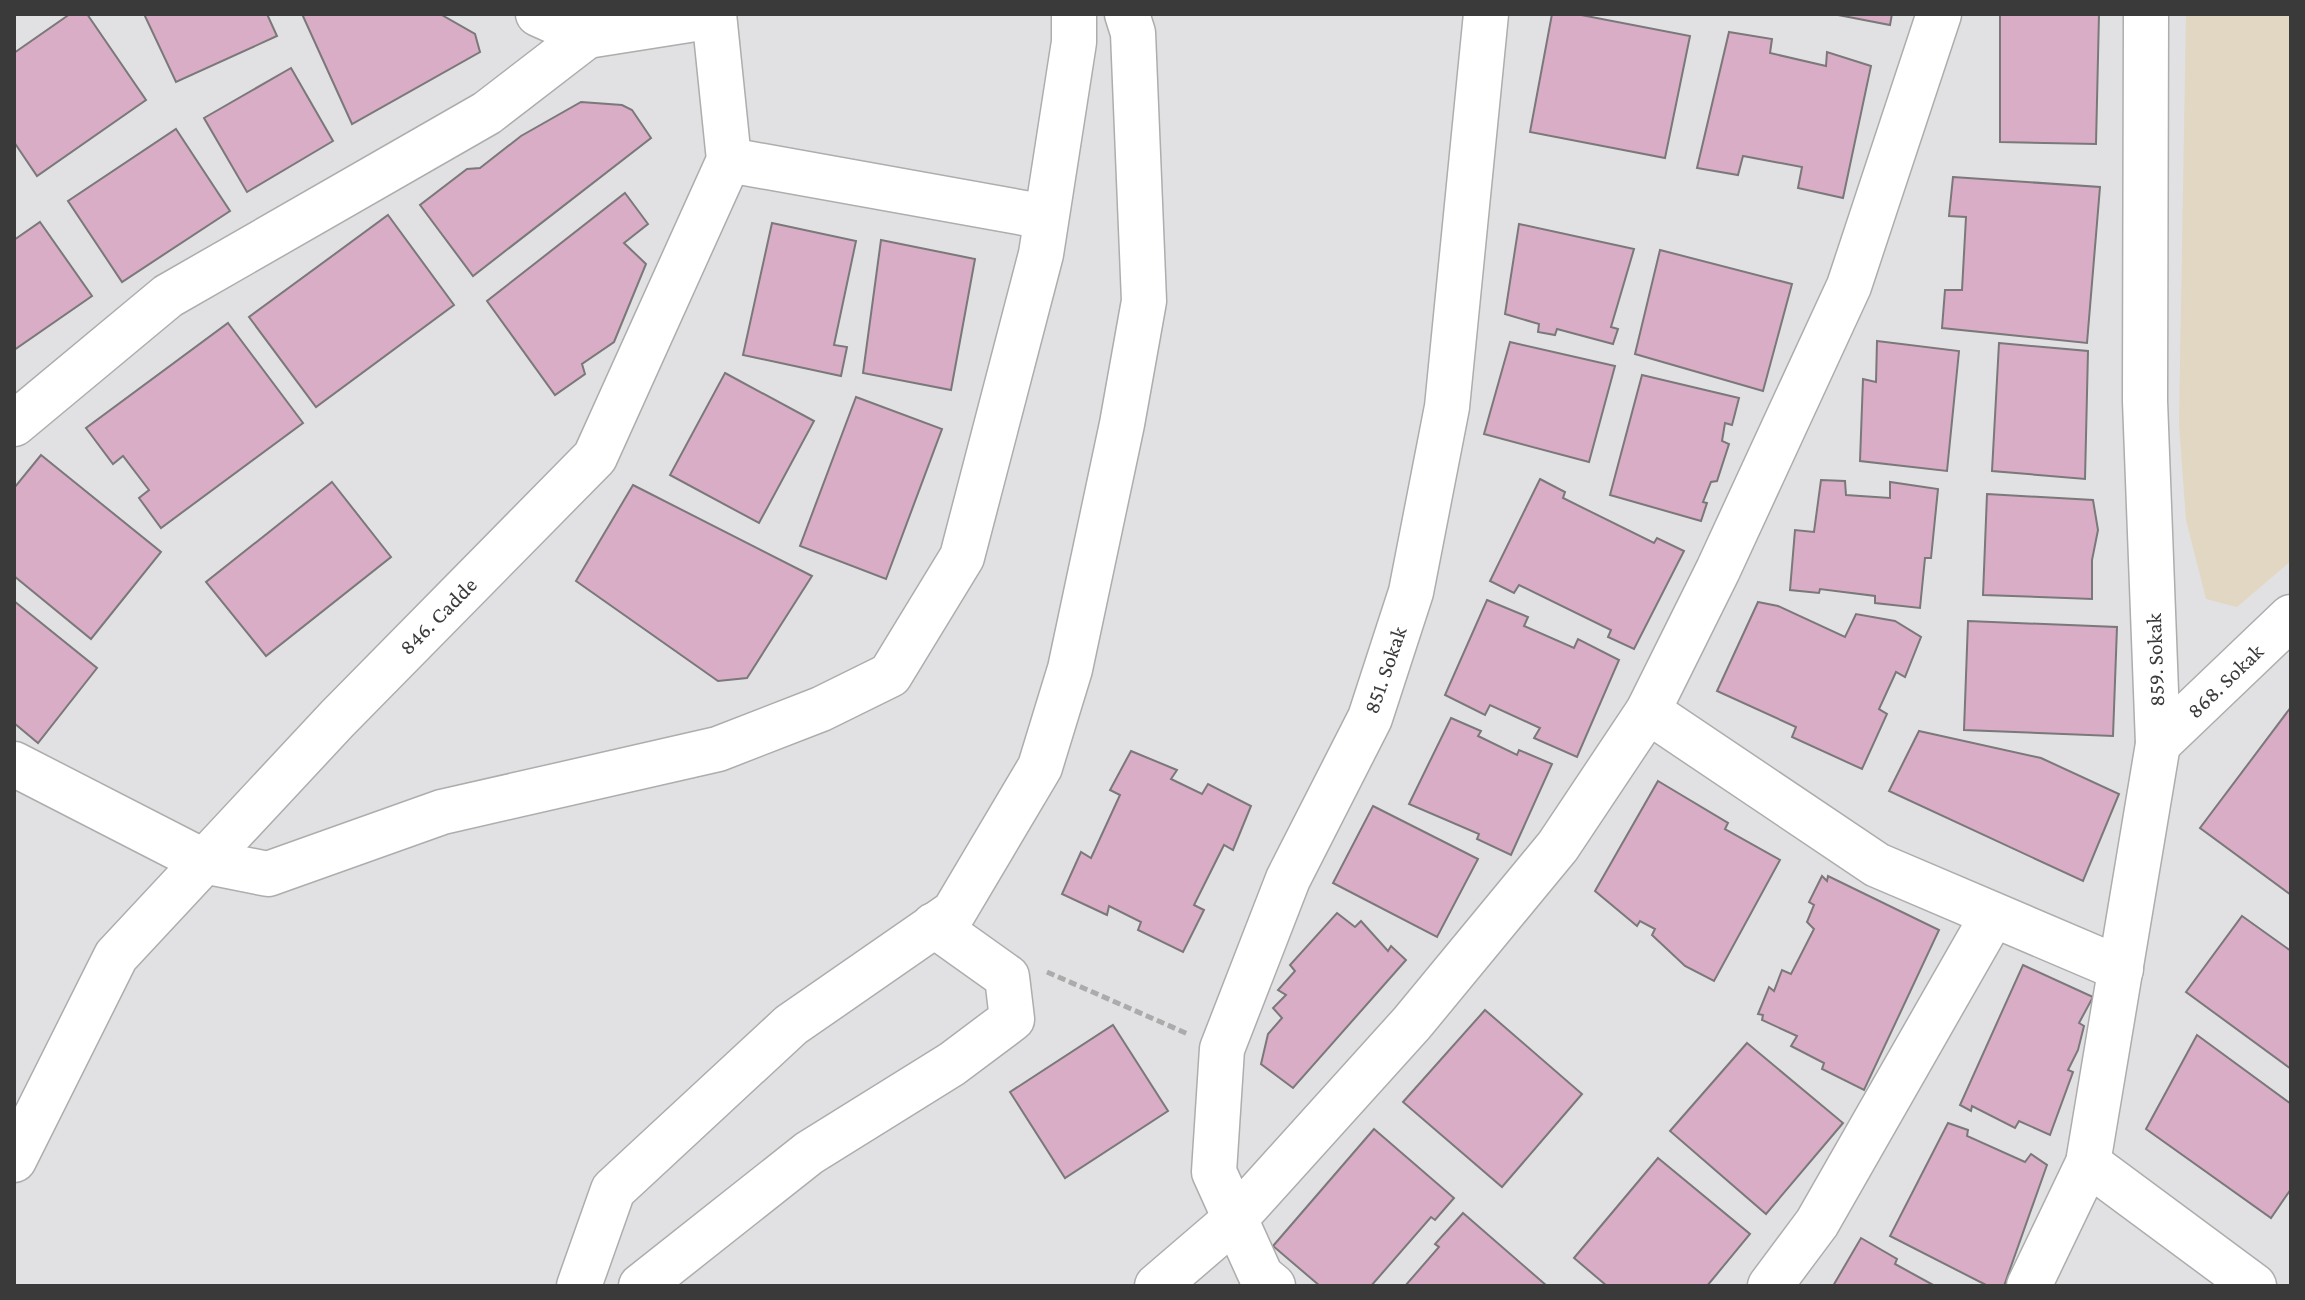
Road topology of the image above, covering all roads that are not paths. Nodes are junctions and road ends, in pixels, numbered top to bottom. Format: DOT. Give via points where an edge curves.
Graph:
graph roads {
  1 [pos="538,14"];
  2 [pos="1074,14"];
  3 [pos="1127,14"];
  4 [pos="1486,14"];
  5 [pos="1939,14"];
  6 [pos="2146,14"];
  7 [pos="714,15"];
  8 [pos="587,36"];
  9 [pos="729,160"];
  10 [pos="1046,217"];
  11 [pos="14,424"];
  12 [pos="2291,617"];
  13 [pos="1648,711"];
  14 [pos="2158,744"];
  15 [pos="14,764"];
  16 [pos="203,861"];
  17 [pos="1993,915"];
  18 [pos="934,925"];
  19 [pos="2121,969"];
  20 [pos="14,1160"];
  21 [pos="2088,1163"];
  22 [pos="1235,1219"];
  23 [pos="579,1286"];
  24 [pos="641,1286"];
  25 [pos="1157,1286"];
  26 [pos="1273,1286"];
  27 [pos="1770,1286"];
  28 [pos="2029,1286"];
  29 [pos="2254,1286"];
  1 -- 8 [label="street"];
  2 -- 10 [label="street"];
  3 -- 18 [label="street" via="1133,33 1144,301 1122,424 1070,669 1040,767 954,912"];
  4 -- 22 [label="street, 851. Sokak" via="1447,407 1411,592 1370,718 1288,879 1222,1049 1214,1172"];
  5 -- 13 [label="street" via="1849,286"];
  6 -- 14 [label="street, 859. Sokak" via="2145,401"];
  7 -- 8 [label="street"];
  7 -- 9 [label="street"];
  8 -- 11 [label="street" via="487,113 168,296"];
  9 -- 10 [label="street"];
  9 -- 16 [label="street, 846. Cadde" via="595,457"];
  10 -- 16 [label="street" via="1041,254 962,557 890,675 718,749 442,812 268,874"];
  12 -- 14 [label="street, 868. Sokak"];
  13 -- 17 [label="street" via="1877,865"];
  13 -- 22 [label="street" via="1558,846 1412,1023"];
  14 -- 19 [label="street, 859. Sokak"];
  15 -- 16 [label="street"];
  16 -- 20 [label="street, 846. Cadde" via="116,956"];
  17 -- 19 [label="street"];
  17 -- 27 [label="street" via="1817,1223"];
  18 -- 23 [label="street" via="791,1025 613,1190"];
  18 -- 24 [label="street" via="1011,966 1007,977 1012,1019 952,1064 809,1153"];
  19 -- 21 [label="street, 859. Sokak"];
  21 -- 28 [label="street, 859. Sokak"];
  21 -- 29 [label="street"];
  22 -- 25 [label="street"];
  22 -- 26 [label="street, 851. Sokak" via="1261,1276"];
}
